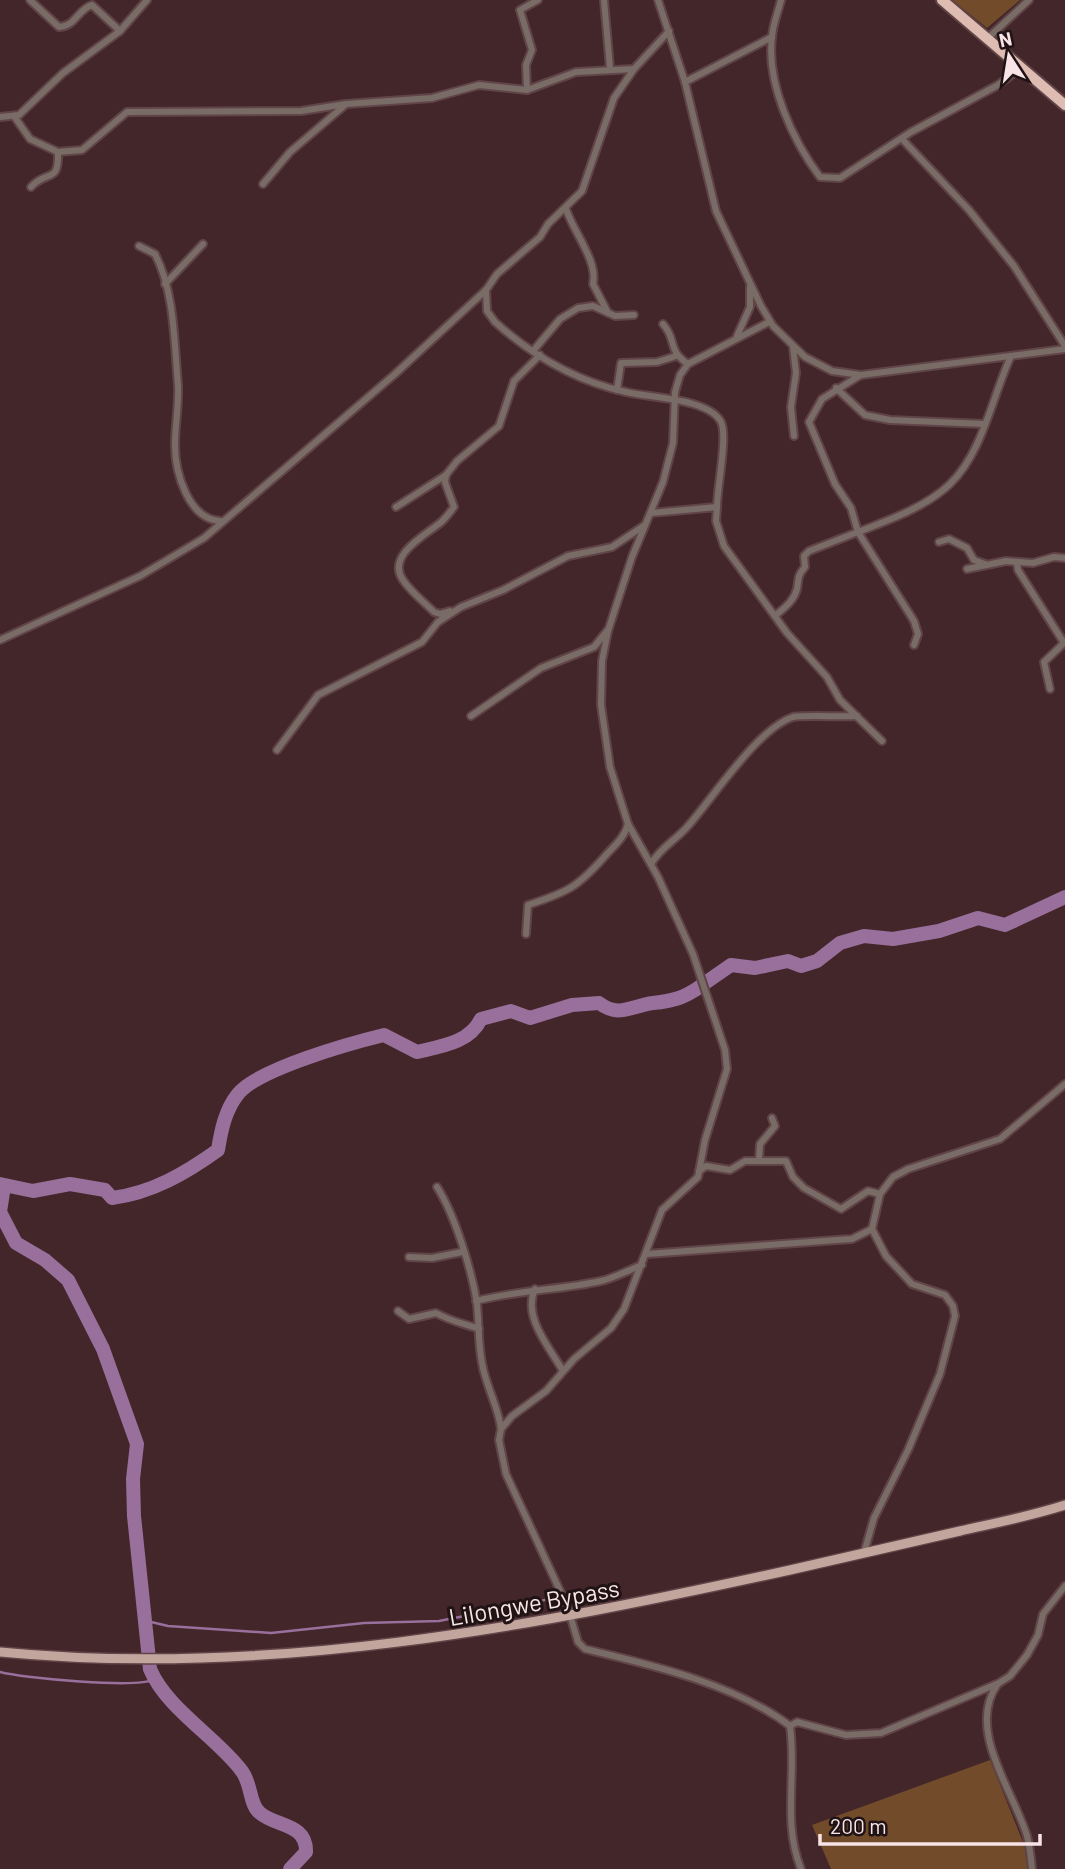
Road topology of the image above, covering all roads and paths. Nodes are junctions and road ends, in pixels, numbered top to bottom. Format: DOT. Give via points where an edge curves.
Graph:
graph roads {
  1 [pos="30,0"];
  2 [pos="147,0"];
  3 [pos="538,0"];
  4 [pos="604,0"];
  5 [pos="650,0"];
  6 [pos="657,0"];
  7 [pos="781,0"];
  8 [pos="942,0"];
  9 [pos="1029,0"];
  10 [pos="660,8"];
  11 [pos="120,31"];
  12 [pos="669,31"];
  13 [pos="772,37"];
  14 [pos="988,38"];
  15 [pos="1022,67"];
  16 [pos="610,68"];
  17 [pos="634,69"];
  18 [pos="685,82"];
  19 [pos="527,90"];
  20 [pos="346,104"];
  21 [pos="1065,105"];
  22 [pos="14,116"];
  23 [pos="0,117"];
  24 [pos="903,140"];
  25 [pos="58,152"];
  26 [pos="263,184"];
  27 [pos="30,187"];
  28 [pos="566,209"];
  29 [pos="204,244"];
  30 [pos="139,246"];
  31 [pos="749,279"];
  32 [pos="165,284"];
  33 [pos="486,290"];
  34 [pos="609,315"];
  35 [pos="634,315"];
  36 [pos="769,321"];
  37 [pos="663,324"];
  38 [pos="737,338"];
  39 [pos="793,347"];
  40 [pos="1065,347"];
  41 [pos="536,353"];
  42 [pos="676,356"];
  43 [pos="1011,356"];
  44 [pos="688,365"];
  45 [pos="861,375"];
  46 [pos="836,388"];
  47 [pos="617,390"];
  48 [pos="676,400"];
  49 [pos="985,424"];
  50 [pos="794,436"];
  51 [pos="446,475"];
  52 [pos="396,507"];
  53 [pos="717,507"];
  54 [pos="651,513"];
  55 [pos="220,521"];
  56 [pos="646,525"];
  57 [pos="858,532"];
  58 [pos="939,542"];
  59 [pos="1065,558"];
  60 [pos="1017,563"];
  61 [pos="987,565"];
  62 [pos="967,569"];
  63 [pos="461,607"];
  64 [pos="775,617"];
  65 [pos="608,631"];
  66 [pos="0,640"];
  67 [pos="914,645"];
  68 [pos="1050,689"];
  69 [pos="471,716"];
  70 [pos="858,716"];
  71 [pos="883,741"];
  72 [pos="277,750"];
  73 [pos="628,824"];
  74 [pos="651,864"];
  75 [pos="527,934"];
  76 [pos="1065,1084"];
  77 [pos="772,1118"];
  78 [pos="758,1160"];
  79 [pos="699,1171"];
  80 [pos="437,1187"];
  81 [pos="880,1194"];
  82 [pos="872,1229"];
  83 [pos="462,1252"];
  84 [pos="647,1254"];
  85 [pos="409,1257"];
  86 [pos="642,1265"];
  87 [pos="535,1289"];
  88 [pos="476,1301"];
  89 [pos="398,1311"];
  90 [pos="479,1329"];
  91 [pos="563,1371"];
  92 [pos="501,1429"];
  93 [pos="1065,1505"];
  94 [pos="864,1553"];
  95 [pos="1065,1586"];
  96 [pos="571,1618"];
  97 [pos="0,1652"];
  98 [pos="999,1683"];
  99 [pos="790,1726"];
  100 [pos="801,1869"];
  101 [pos="1032,1869"];
  1 -- 11 [label="street" via="59,27 73,23 92,5"];
  2 -- 11 [label="street"];
  3 -- 19 [label="street" via="520,10 532,50 526,65"];
  4 -- 16 [label="street"];
  5 -- 10 [label="street"];
  6 -- 10 [label="street"];
  7 -- 13 [label="street"];
  8 -- 14 [label="highway"];
  9 -- 14 [label="street"];
  10 -- 12 [label="street"];
  11 -- 22 [label="street"];
  12 -- 17 [label="street"];
  12 -- 18 [label="street"];
  13 -- 18 [label="street"];
  13 -- 24 [label="street" via="772,67 785,110 804,156 820,177 839,178"];
  14 -- 15 [label="highway"];
  15 -- 21 [label="highway"];
  15 -- 24 [label="street"];
  16 -- 17 [label="street"];
  16 -- 19 [label="street" via="576,72"];
  17 -- 28 [label="street" via="614,98 582,191"];
  18 -- 31 [label="street" via="716,211"];
  19 -- 20 [label="street" via="479,85 432,98"];
  20 -- 25 [label="street" via="301,111 127,111 82,150"];
  20 -- 26 [label="street" via="290,152"];
  22 -- 23 [label="street"];
  22 -- 25 [label="street" via="30,139"];
  24 -- 40 [label="street" via="1014,266"];
  25 -- 27 [label="street" via="59,169"];
  28 -- 33 [label="street"];
  28 -- 34 [label="street" via="591,258 593,284"];
  29 -- 32 [label="street"];
  30 -- 32 [label="street" via="155,254"];
  31 -- 36 [label="street"];
  31 -- 38 [label="street" via="750,307"];
  32 -- 55 [label="street" via="178,389 175,449 191,503 205,517"];
  33 -- 41 [label="street" via="490,316"];
  33 -- 55 [label="street" via="395,374"];
  34 -- 35 [label="street"];
  34 -- 41 [label="street" via="593,306 578,308 560,319"];
  36 -- 38 [label="street"];
  36 -- 39 [label="street"];
  37 -- 42 [label="street"];
  38 -- 44 [label="street"];
  39 -- 45 [label="street" via="832,371"];
  39 -- 50 [label="street" via="796,373 790,407"];
  40 -- 43 [label="street"];
  41 -- 47 [label="street" via="569,375"];
  41 -- 51 [label="street" via="514,382 499,426"];
  42 -- 44 [label="street"];
  42 -- 47 [label="street" via="657,362 621,363"];
  43 -- 45 [label="street"];
  43 -- 49 [label="street"];
  44 -- 48 [label="street" via="680,375"];
  45 -- 46 [label="street"];
  46 -- 49 [label="street" via="865,415"];
  46 -- 57 [label="street" via="818,405 809,422"];
  47 -- 48 [label="street"];
  48 -- 53 [label="street" via="705,410 723,425"];
  48 -- 54 [label="street" via="673,443"];
  49 -- 57 [label="street" via="948,486 899,516"];
  51 -- 52 [label="street"];
  51 -- 63 [label="street" via="454,506 441,522 421,534 399,567 403,580 434,611 443,614"];
  53 -- 54 [label="street"];
  53 -- 64 [label="street" via="724,546"];
  54 -- 56 [label="street"];
  55 -- 66 [label="street" via="204,538 158,566"];
  56 -- 63 [label="street" via="612,547 568,556"];
  56 -- 65 [label="street"];
  57 -- 64 [label="street" via="804,556 797,589"];
  57 -- 67 [label="street" via="914,621 918,634"];
  58 -- 61 [label="street" via="949,540 967,548 975,560"];
  59 -- 60 [label="street"];
  60 -- 61 [label="street"];
  60 -- 68 [label="street" via="1064,642 1044,662"];
  61 -- 62 [label="street"];
  63 -- 72 [label="street" via="438,622 422,642 317,695"];
  64 -- 70 [label="street" via="827,677 840,700"];
  65 -- 69 [label="street" via="594,647 541,668"];
  65 -- 73 [label="street" via="601,682 603,723 610,767"];
  70 -- 71 [label="street"];
  70 -- 74 [label="street" via="793,717 775,728 714,789 689,825"];
  73 -- 74 [label="street"];
  73 -- 75 [label="street" via="584,881 528,905"];
  74 -- 79 [label="street" via="693,954 728,1059"];
  76 -- 81 [label="street" via="1000,1139 908,1169 893,1177"];
  77 -- 78 [label="street" via="775,1126 760,1144"];
  78 -- 79 [label="street" via="730,1170 706,1166"];
  78 -- 81 [label="street" via="786,1161 804,1188 841,1209 868,1191"];
  79 -- 84 [label="street" via="694,1182 662,1210"];
  80 -- 83 [label="street" via="450,1208"];
  81 -- 82 [label="street"];
  82 -- 84 [label="street" via="844,1240"];
  82 -- 94 [label="street" via="893,1267 912,1284 945,1295 955,1316 940,1374 874,1518"];
  83 -- 85 [label="street"];
  83 -- 88 [label="street"];
  84 -- 86 [label="street"];
  86 -- 87 [label="street" via="600,1282"];
  86 -- 91 [label="street" via="611,1328"];
  87 -- 88 [label="street"];
  87 -- 91 [label="street" via="532,1311 544,1346"];
  88 -- 90 [label="street"];
  89 -- 90 [label="street" via="409,1319 436,1313"];
  90 -- 92 [label="street" via="485,1378 498,1406"];
  91 -- 92 [label="street"];
  92 -- 96 [label="street" via="499,1447 506,1474"];
  93 -- 94 [label="main road, Lilongwe Bypass"];
  94 -- 96 [label="main road, Lilongwe Bypass"];
  95 -- 98 [label="street" via="1043,1614 1027,1655"];
  96 -- 97 [label="main road, Lilongwe Bypass" via="376,1645 244,1656 135,1658"];
  96 -- 99 [label="street" via="585,1649 681,1674 773,1713"];
  98 -- 99 [label="street" via="881,1733 846,1735 797,1722"];
  98 -- 101 [label="street" via="988,1703 987,1727 1006,1791 1027,1835"];
  99 -- 100 [label="street" via="791,1823"];
}
